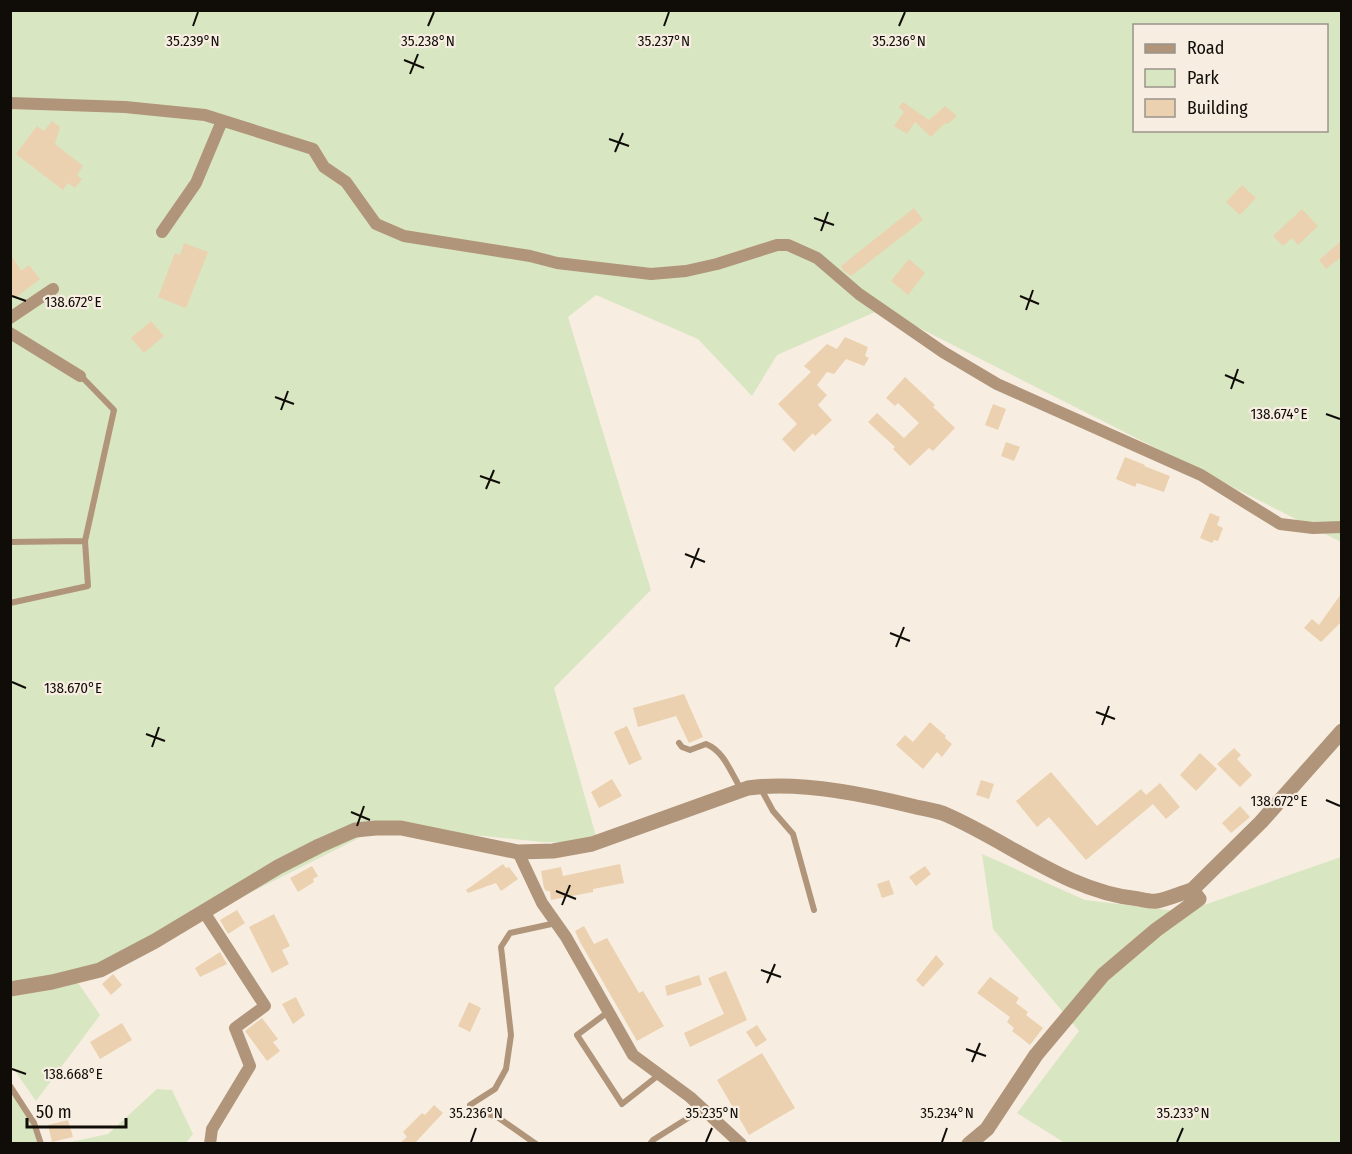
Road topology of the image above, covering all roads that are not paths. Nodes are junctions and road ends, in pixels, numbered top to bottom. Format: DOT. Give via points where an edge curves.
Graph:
graph roads {
  1 [pos="10,103"];
  2 [pos="222,121"];
  3 [pos="162,232"];
  4 [pos="53,289"];
  5 [pos="10,318"];
  6 [pos="10,333"];
  7 [pos="80,375"];
  8 [pos="1341,527"];
  9 [pos="85,541"];
  10 [pos="10,542"];
  11 [pos="10,603"];
  12 [pos="1341,731"];
  13 [pos="679,742"];
  14 [pos="760,786"];
  15 [pos="742,791"];
  16 [pos="518,852"];
  17 [pos="1192,890"];
  18 [pos="814,910"];
  19 [pos="204,912"];
  20 [pos="556,923"];
  21 [pos="10,989"];
  22 [pos="608,1012"];
  23 [pos="660,1074"];
  24 [pos="10,1086"];
  25 [pos="704,1108"];
  26 [pos="41,1143"];
  27 [pos="210,1143"];
  28 [pos="536,1143"];
  29 [pos="650,1143"];
  30 [pos="741,1143"];
  31 [pos="969,1143"];
  1 -- 2 [label="street" via="124,107 205,115"];
  2 -- 3 [label="street" via="196,183"];
  2 -- 8 [label="street" via="314,149 324,167 346,182 376,224 404,236 557,263 651,274 686,271 788,245 817,258 859,294 997,384 1201,476 1280,524"];
  4 -- 5 [label="street"];
  6 -- 7 [label="street"];
  7 -- 9 [label="lane" via="114,410"];
  9 -- 10 [label="lane"];
  9 -- 11 [label="lane" via="88,586"];
  12 -- 17 [label="street" via="1261,822"];
  13 -- 15 [label="lane" via="690,750 706,744 714,747"];
  14 -- 15 [label="street"];
  14 -- 17 [label="street" via="844,793 946,814 1084,886 1118,897 1156,901"];
  14 -- 18 [label="lane" via="773,811 793,834"];
  15 -- 16 [label="street" via="592,844"];
  16 -- 19 [label="street" via="401,828 355,830 278,867"];
  16 -- 20 [label="street"];
  17 -- 31 [label="street" via="1200,899 1103,975 1036,1055 987,1129"];
  19 -- 21 [label="street" via="100,970"];
  19 -- 27 [label="street" via="265,1006 235,1028 250,1066 212,1129"];
  20 -- 22 [label="street"];
  20 -- 28 [label="lane" via="510,933 501,947 511,1035 506,1069 495,1089 470,1106 473,1111 496,1116"];
  22 -- 23 [label="street" via="633,1055"];
  22 -- 23 [label="lane" via="577,1035 622,1104"];
  23 -- 25 [label="street"];
  24 -- 26 [label="lane" via="34,1123"];
  25 -- 29 [label="lane"];
  25 -- 30 [label="street"];
}
